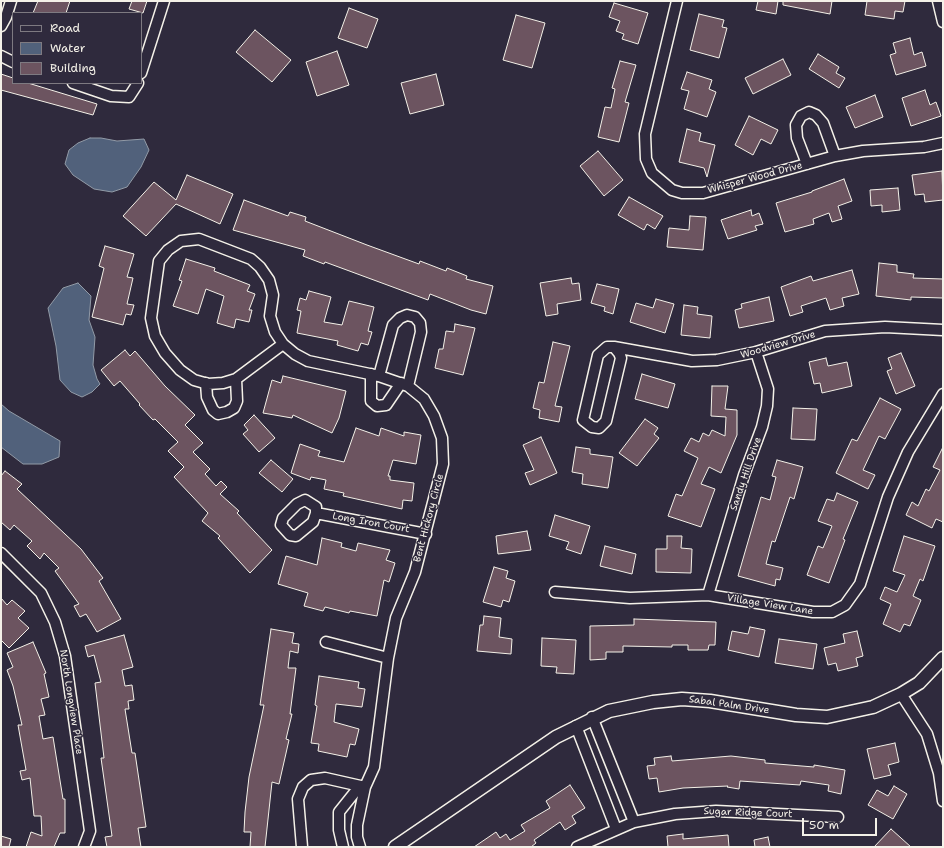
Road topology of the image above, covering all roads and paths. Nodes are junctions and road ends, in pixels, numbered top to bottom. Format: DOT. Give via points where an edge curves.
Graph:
graph roads {
  1 [pos="11,1"];
  2 [pos="164,1"];
  3 [pos="677,1"];
  4 [pos="938,1"];
  5 [pos="943,22"];
  6 [pos="1,26"];
  7 [pos="1,56"];
  8 [pos="12,62"];
  9 [pos="142,70"];
  10 [pos="76,84"];
  11 [pos="137,84"];
  12 [pos="943,143"];
  13 [pos="835,156"];
  14 [pos="807,164"];
  15 [pos="943,330"];
  16 [pos="284,344"];
  17 [pos="614,347"];
  18 [pos="756,352"];
  19 [pos="375,375"];
  20 [pos="236,380"];
  21 [pos="206,383"];
  22 [pos="404,384"];
  23 [pos="943,394"];
  24 [pos="316,513"];
  25 [pos="426,534"];
  26 [pos="1,553"];
  27 [pos="555,592"];
  28 [pos="708,595"];
  29 [pos="326,642"];
  30 [pos="388,658"];
  31 [pos="943,658"];
  32 [pos="901,694"];
  33 [pos="592,718"];
  34 [pos="576,726"];
  35 [pos="365,787"];
  36 [pos="943,801"];
  37 [pos="838,818"];
  38 [pos="634,822"];
  39 [pos="616,829"];
  40 [pos="84,847"];
  41 [pos="302,847"];
  42 [pos="343,847"];
  43 [pos="360,847"];
  44 [pos="395,847"];
  45 [pos="576,847"];
  1 -- 6 [label="street"];
  2 -- 9 [label="street"];
  3 -- 14 [label="street, Whisper Wood Drive" via="645,134 646,160 652,173 672,190 682,193 704,193"];
  4 -- 5 [label="street"];
  7 -- 8 [label="street"];
  10 -- 11 [label="street" via="111,96 129,97"];
  12 -- 13 [label="street, Whisper Wood Drive"];
  13 -- 14 [label="street, Whisper Wood Drive"];
  13 -- 14 [label="street" via="823,122 809,112 801,116 796,125 797,138"];
  15 -- 18 [label="street, Woodview Drive" via="885,327 825,332"];
  16 -- 19 [label="street, Bent Hickory Circle" via="308,361"];
  16 -- 20 [label="street, Bent Hickory Circle"];
  16 -- 21 [label="street, Bent Hickory Circle" via="275,332 270,316 273,295 270,280 260,267 251,259 199,239 181,241 168,250 159,261 151,318 155,336 165,353 180,370 194,380"];
  17 -- 17 [label="street" via="621,358 606,421 599,428 592,427 582,420 590,384 598,355 607,347"];
  17 -- 18 [label="street, Woodview Drive" via="692,361 717,360"];
  18 -- 28 [label="street, Sandy Hill Drive" via="768,389 767,406"];
  19 -- 22 [label="street, Bent Hickory Circle"];
  19 -- 22 [label="street" via="371,400 377,406 386,405"];
  19 -- 22 [label="street" via="393,325 407,315 415,317 420,323 421,332"];
  20 -- 21 [label="street, Bent Hickory Circle"];
  20 -- 21 [label="street" via="237,401 234,408 218,414 213,410 207,397"];
  22 -- 25 [label="street, Bent Hickory Circle" via="424,399 442,438 443,464"];
  23 -- 28 [label="street, Village View Lane" via="905,458 888,497 860,584 845,605 832,612 813,612"];
  24 -- 25 [label="street, Long Iron Court"];
  25 -- 30 [label="street, Bent Hickory Circle" via="415,572 396,618"];
  26 -- 40 [label="street, North Longview Place" via="41,594 56,622 65,656 90,831"];
  27 -- 28 [label="street, Village View Lane" via="630,598"];
  29 -- 30 [label="street"];
  30 -- 35 [label="street, Bent Hickory Circle" via="374,767"];
  31 -- 32 [label="street, Sabal Palm Drive" via="919,682"];
  32 -- 33 [label="street, Sabal Palm Drive" via="872,707 826,717 682,699 609,710"];
  32 -- 36 [label="street" via="927,734 939,772"];
  33 -- 34 [label="street, Sabal Palm Drive"];
  33 -- 38 [label="street"];
  34 -- 39 [label="street"];
  34 -- 44 [label="street, Sabal Palm Drive" via="534,751"];
  35 -- 41 [label="street" via="325,778 311,780 303,787 298,799"];
  35 -- 42 [label="street, Bent Hickory Circle" via="355,792 340,812 338,830"];
  35 -- 43 [label="street, Bent Hickory Circle" via="357,825"];
  37 -- 38 [label="street, Sugar Ridge Court" via="716,811 675,814"];
  38 -- 39 [label="street, Sugar Ridge Court"];
  39 -- 45 [label="street, Sugar Ridge Court"];
}
